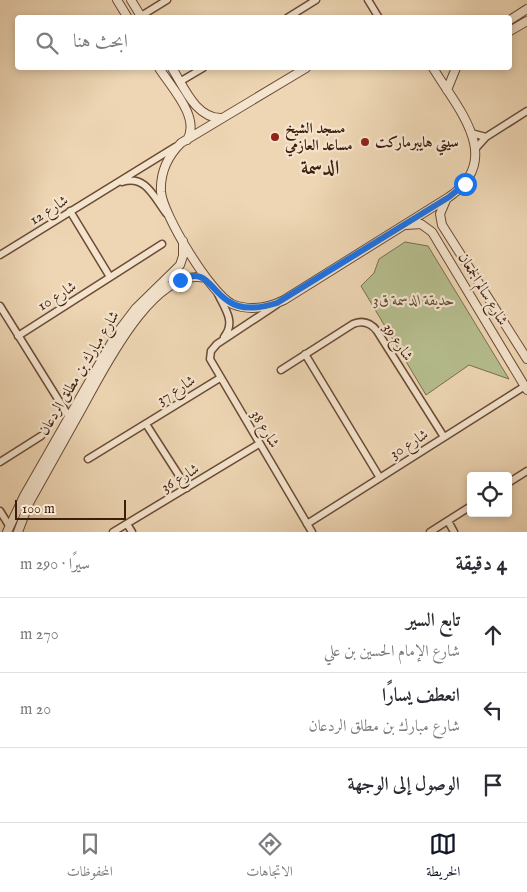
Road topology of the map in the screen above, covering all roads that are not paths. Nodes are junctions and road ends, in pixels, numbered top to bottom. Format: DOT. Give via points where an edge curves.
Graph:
graph roads {
  1 [pos="117,0"];
  2 [pos="131,0"];
  3 [pos="167,0"];
  4 [pos="316,0"];
  5 [pos="368,0"];
  6 [pos="373,7"];
  7 [pos="527,9"];
  8 [pos="126,15"];
  9 [pos="141,15"];
  10 [pos="145,15"];
  11 [pos="292,15"];
  12 [pos="373,15"];
  13 [pos="377,15"];
  14 [pos="512,19"];
  15 [pos="527,20"];
  16 [pos="512,30"];
  17 [pos="160,70"];
  18 [pos="173,70"];
  19 [pos="200,70"];
  20 [pos="303,70"];
  21 [pos="434,70"];
  22 [pos="455,70"];
  23 [pos="181,81"];
  24 [pos="446,90"];
  25 [pos="527,111"];
  26 [pos="224,118"];
  27 [pos="471,133"];
  28 [pos="486,137"];
  29 [pos="184,142"];
  30 [pos="476,148"];
  31 [pos="112,185"];
  32 [pos="449,197"];
  33 [pos="70,211"];
  34 [pos="169,216"];
  35 [pos="402,226"];
  36 [pos="182,239"];
  37 [pos="162,244"];
  38 [pos="0,256"];
  39 [pos="110,277"];
  40 [pos="205,278"];
  41 [pos="216,291"];
  42 [pos="284,300"];
  43 [pos="0,306"];
  44 [pos="18,336"];
  45 [pos="222,340"];
  46 [pos="520,348"];
  47 [pos="305,354"];
  48 [pos="507,356"];
  49 [pos="527,359"];
  50 [pos="281,370"];
  51 [pos="220,378"];
  52 [pos="526,388"];
  53 [pos="71,420"];
  54 [pos="146,424"];
  55 [pos="41,436"];
  56 [pos="444,437"];
  57 [pos="259,444"];
  58 [pos="88,459"];
  59 [pos="0,462"];
  60 [pos="527,471"];
  61 [pos="380,478"];
  62 [pos="512,480"];
  63 [pos="187,488"];
  64 [pos="467,509"];
  65 [pos="0,511"];
  66 [pos="448,521"];
  67 [pos="127,524"];
  68 [pos="307,524"];
  69 [pos="8,529"];
  70 [pos="18,532"];
  71 [pos="113,532"];
  72 [pos="132,532"];
  73 [pos="312,532"];
  74 [pos="430,532"];
  75 [pos="454,532"];
  1 -- 8 [label="street"];
  2 -- 9 [label="street"];
  3 -- 10 [label="street"];
  4 -- 11 [label="street"];
  5 -- 6 [label="street"];
  6 -- 12 [label="street"];
  6 -- 13 [label="street"];
  7 -- 14 [label="street"];
  15 -- 16 [label="street"];
  17 -- 29 [label="street" via="190,118 191,132"];
  18 -- 23 [label="street"];
  19 -- 23 [label="street"];
  20 -- 26 [label="street"];
  21 -- 24 [label="street"];
  22 -- 24 [label="street"];
  23 -- 26 [label="street" via="202,113"];
  24 -- 27 [label="street"];
  25 -- 28 [label="street"];
  26 -- 29 [label="street"];
  27 -- 28 [label="street"];
  27 -- 30 [label="street"];
  28 -- 30 [label="street"];
  29 -- 31 [label="street, شارع 12"];
  29 -- 34 [label="street" via="170,156 162,176 162,198"];
  30 -- 32 [label="street" via="470,176"];
  31 -- 33 [label="street, شارع 12"];
  31 -- 34 [label="street, شارع 12" via="130,180 142,181"];
  32 -- 35 [label="street"];
  32 -- 46 [label="street, شارع سالم الجمعان" via="440,211 442,225"];
  33 -- 38 [label="street, شارع 12"];
  33 -- 39 [label="street"];
  34 -- 36 [label="street"];
  35 -- 42 [label="street"];
  35 -- 48 [label="street, شارع سالم الجمعان" via="421,224 432,232"];
  36 -- 40 [label="street"];
  36 -- 53 [label="street, شارع مبارك بن مطلق الردعان" via="180,265 122,325"];
  37 -- 39 [label="street, شارع 10"];
  39 -- 44 [label="street, شارع 10"];
  40 -- 41 [label="street"];
  40 -- 53 [label="street, شارع مبارك بن مطلق الردعان" via="194,276 180,280 140,315"];
  41 -- 42 [label="street" via="230,303 246,308"];
  41 -- 45 [label="street, شارع 38" via="231,323"];
  42 -- 45 [label="street, شارع 38"];
  43 -- 44 [label="street"];
  44 -- 53 [label="street"];
  45 -- 51 [label="street, شارع 38" via="210,357"];
  46 -- 48 [label="street" via="509,348"];
  46 -- 49 [label="street, شارع سالم الجمعان"];
  47 -- 50 [label="street, شارع 39"];
  47 -- 56 [label="street, شارع 39" via="353,324 370,324"];
  47 -- 61 [label="street"];
  48 -- 52 [label="street, شارع سالم الجمعان"];
  51 -- 54 [label="street, شارع 37"];
  51 -- 57 [label="street, شارع 38"];
  52 -- 56 [label="street, شارع 30"];
  53 -- 69 [label="street, شارع مبارك بن مطلق الردعان" via="24,496"];
  53 -- 70 [label="street, شارع مبارك بن مطلق الردعان" via="25,510"];
  54 -- 58 [label="street, شارع 37"];
  54 -- 63 [label="street"];
  55 -- 59 [label="street"];
  56 -- 61 [label="street, شارع 30"];
  57 -- 63 [label="street, شارع 36"];
  57 -- 68 [label="street, شارع 38"];
  60 -- 62 [label="street"];
  61 -- 68 [label="street, شارع 30"];
  63 -- 67 [label="street, شارع 36"];
  64 -- 66 [label="street"];
  65 -- 69 [label="street"];
  66 -- 74 [label="street"];
  66 -- 75 [label="street"];
  67 -- 71 [label="street, شارع 36"];
  67 -- 72 [label="street"];
  68 -- 73 [label="street, شارع 38"];
}
